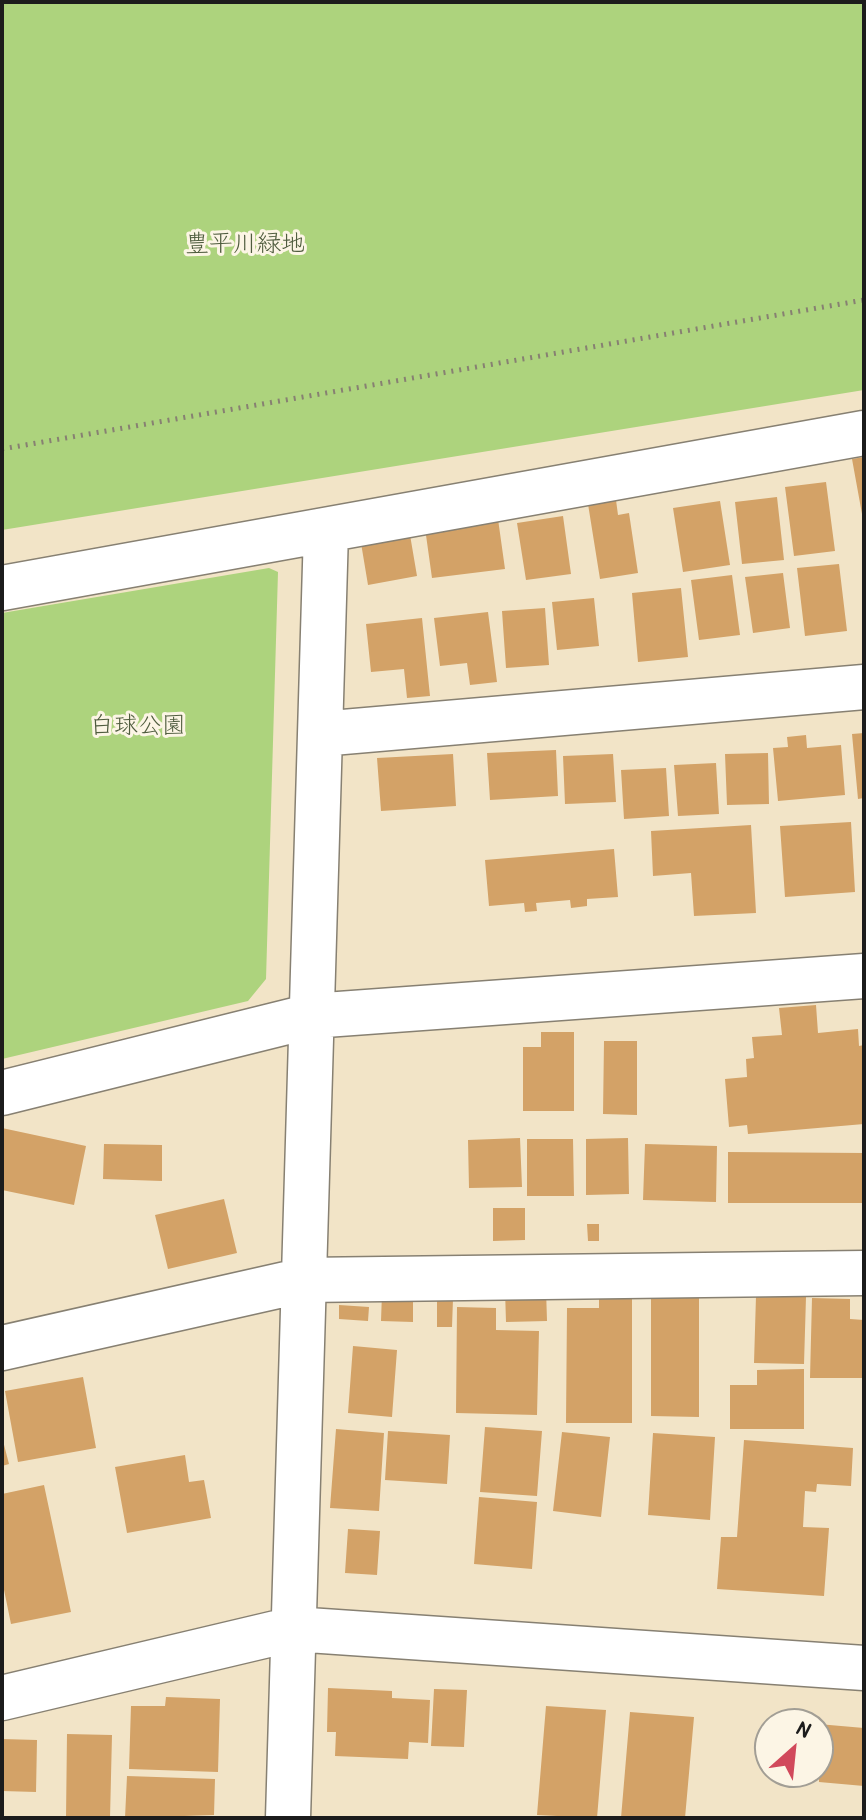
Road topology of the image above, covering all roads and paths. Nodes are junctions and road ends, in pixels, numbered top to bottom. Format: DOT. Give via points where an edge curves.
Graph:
graph roads {
  1 [pos="864,300"];
  2 [pos="864,433"];
  3 [pos="2,449"];
  4 [pos="326,531"];
  5 [pos="2,588"];
  6 [pos="864,687"];
  7 [pos="320,734"];
  8 [pos="864,976"];
  9 [pos="311,1016"];
  10 [pos="2,1093"];
  11 [pos="864,1273"];
  12 [pos="304,1280"];
  13 [pos="2,1348"];
  14 [pos="293,1629"];
  15 [pos="864,1668"];
  16 [pos="2,1698"];
  17 [pos="288,1818"];
  1 -- 3 [label="path"];
  2 -- 4 [label="street"];
  4 -- 5 [label="street"];
  4 -- 7 [label="street"];
  6 -- 7 [label="street"];
  7 -- 9 [label="street"];
  8 -- 9 [label="street"];
  9 -- 10 [label="street"];
  9 -- 12 [label="street"];
  11 -- 12 [label="street"];
  12 -- 13 [label="street"];
  12 -- 14 [label="street"];
  14 -- 15 [label="street"];
  14 -- 16 [label="street"];
  14 -- 17 [label="street"];
}
